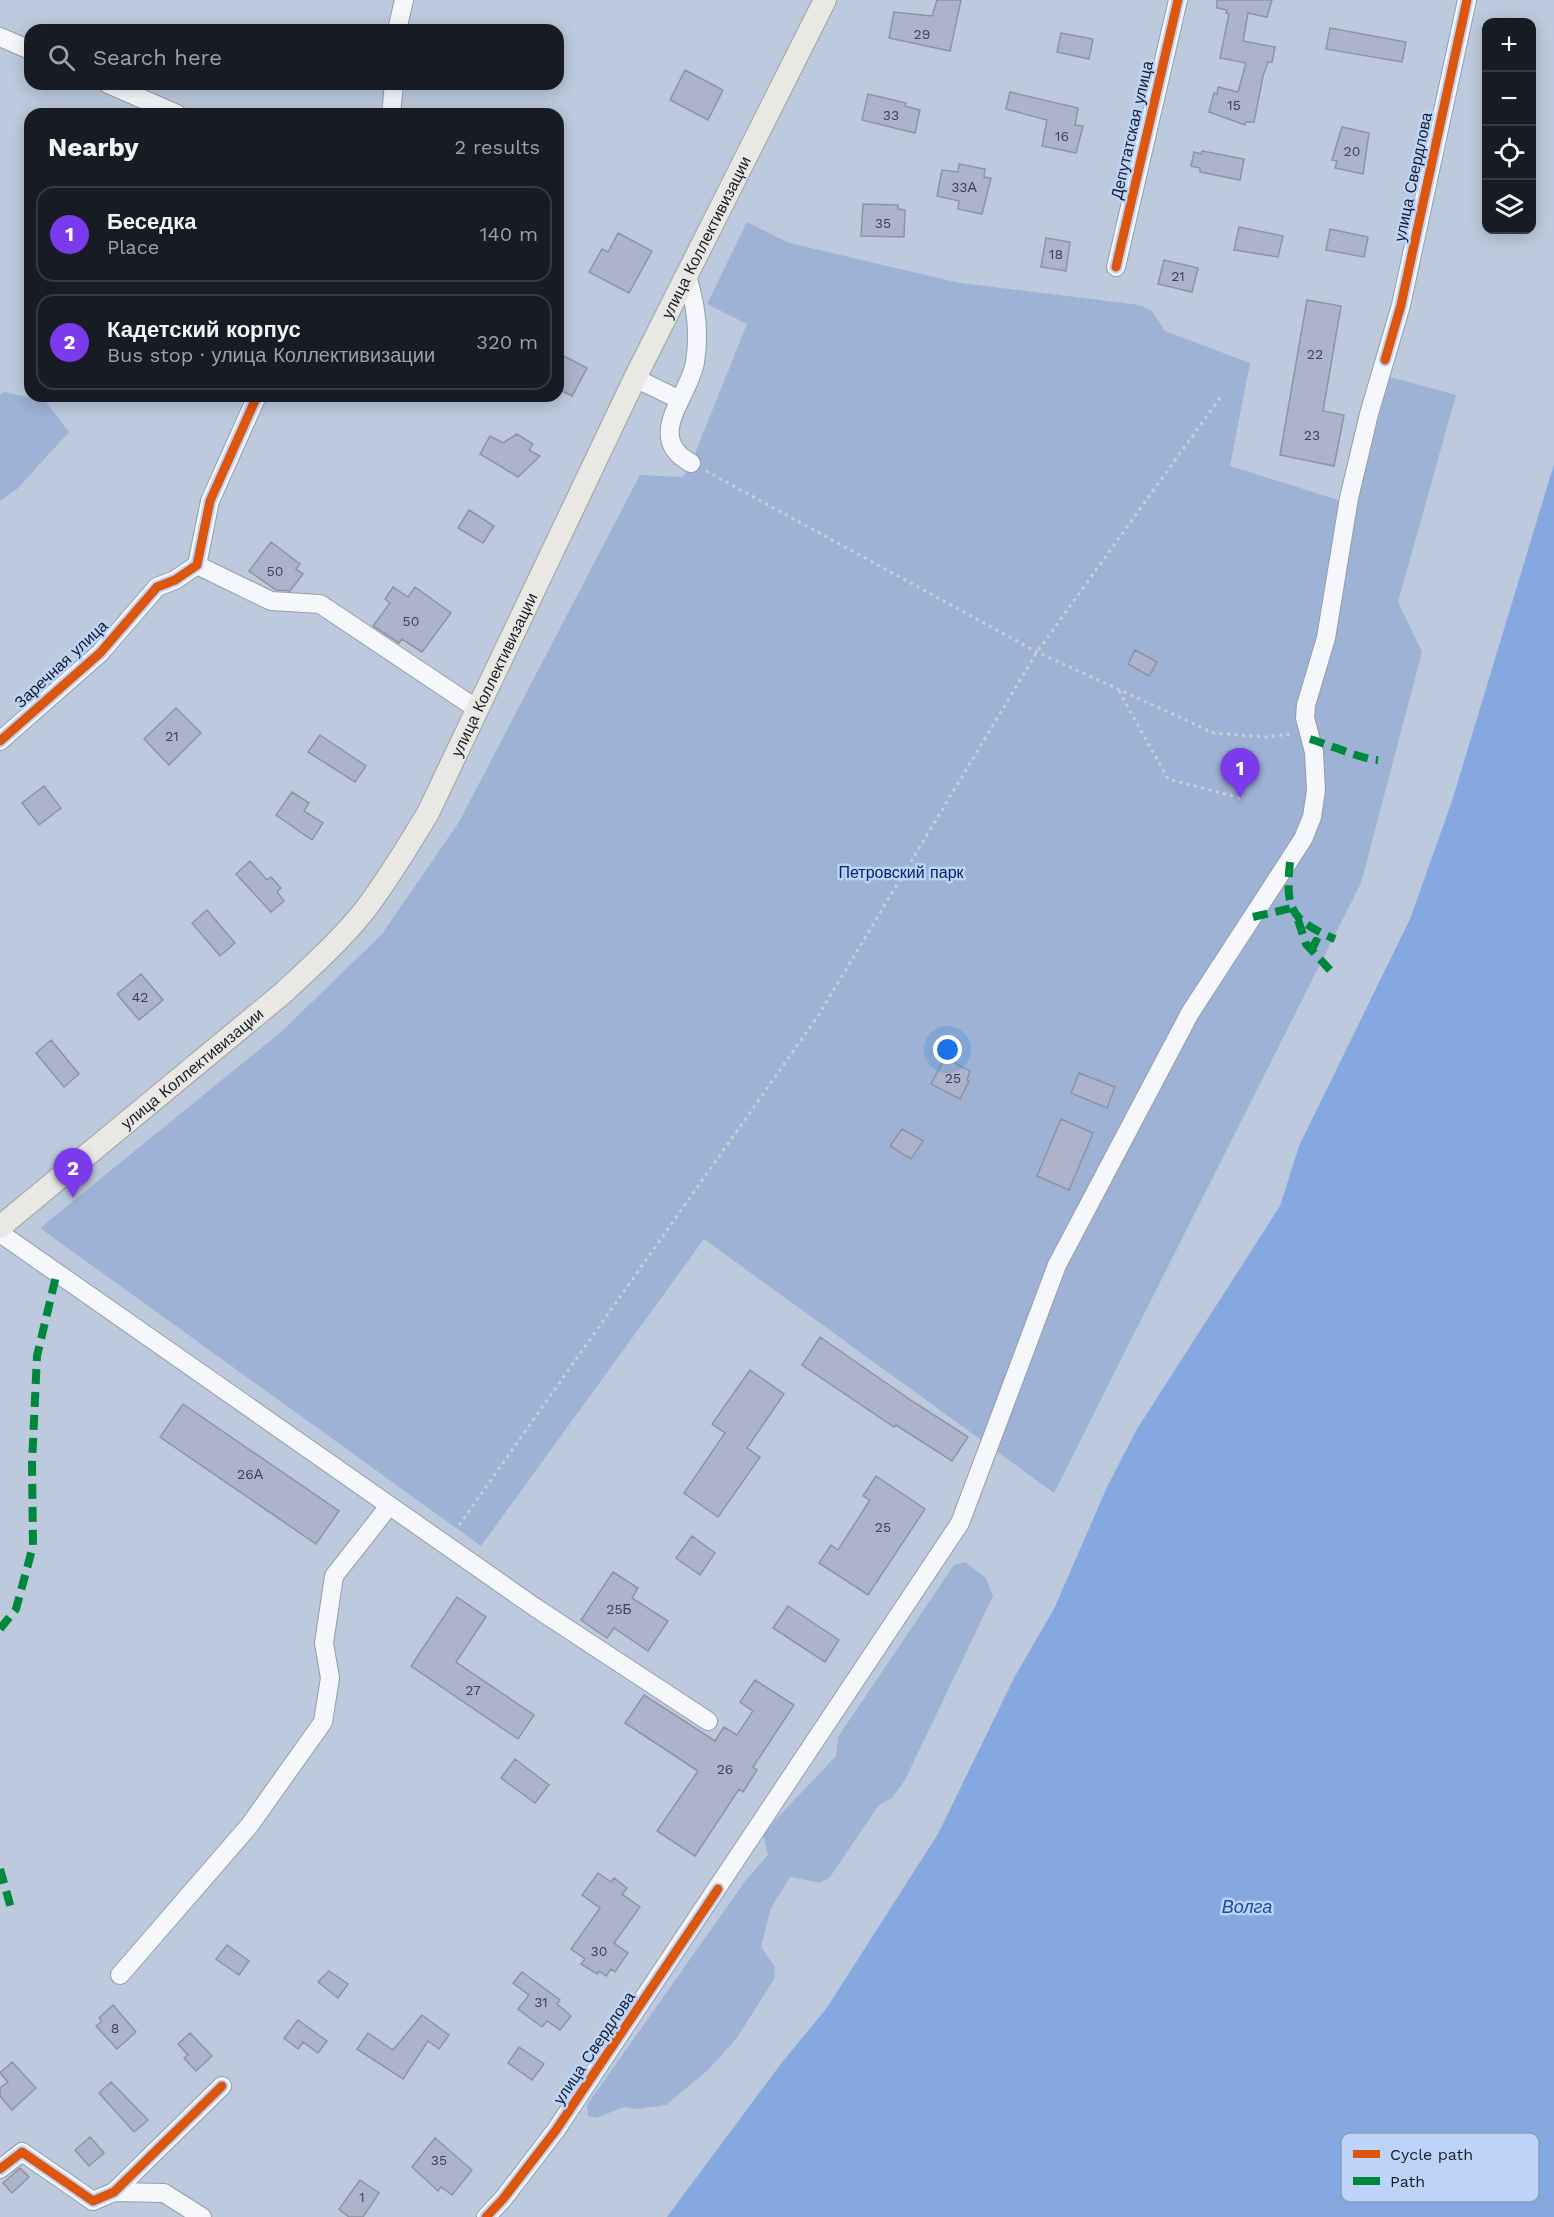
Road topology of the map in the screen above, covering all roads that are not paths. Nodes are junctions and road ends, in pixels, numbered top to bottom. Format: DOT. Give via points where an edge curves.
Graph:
graph roads {
  1 [pos="404,0"];
  2 [pos="825,0"];
  3 [pos="1178,0"];
  4 [pos="1467,0"];
  5 [pos="398,24"];
  6 [pos="0,37"];
  7 [pos="24,47"];
  8 [pos="122,90"];
  9 [pos="394,90"];
  10 [pos="163,108"];
  11 [pos="392,108"];
  12 [pos="1116,267"];
  13 [pos="687,276"];
  14 [pos="635,378"];
  15 [pos="680,400"];
  16 [pos="254,402"];
  17 [pos="691,463"];
  18 [pos="197,565"];
  19 [pos="477,709"];
  20 [pos="0,741"];
  21 [pos="0,1227"];
  22 [pos="0,1233"];
  23 [pos="389,1506"];
  24 [pos="708,1721"];
  25 [pos="120,1975"];
  26 [pos="222,2086"];
  27 [pos="0,2169"];
  28 [pos="114,2192"];
  29 [pos="202,2217"];
  30 [pos="486,2217"];
  1 -- 5 [label="street"];
  2 -- 13 [label="main road, улица Коллективизации"];
  3 -- 12 [label="street, Депутатская улица"];
  4 -- 30 [label="street, улица Свердлова" via="1401,305 1349,498 1330,620 1306,705 1305,718 1316,768 1312,817 1302,839 1190,1013 1057,1265 960,1523 556,2130"];
  6 -- 7 [label="street"];
  8 -- 10 [label="street"];
  9 -- 11 [label="street"];
  13 -- 14 [label="main road, улица Коллективизации"];
  13 -- 15 [label="street" via="698,319 696,362"];
  14 -- 15 [label="street"];
  14 -- 19 [label="main road, улица Коллективизации"];
  15 -- 17 [label="street" via="669,423 670,430 675,449"];
  16 -- 18 [label="street" via="210,501"];
  18 -- 19 [label="street" via="271,601 320,604"];
  18 -- 20 [label="street, Заречная улица" via="158,587 100,653"];
  19 -- 21 [label="main road, улица Коллективизации" via="428,813 397,864 364,911 325,955"];
  22 -- 23 [label="street"];
  23 -- 24 [label="street"];
  23 -- 25 [label="street" via="334,1576 324,1643 330,1678 323,1722 249,1826"];
  26 -- 28 [label="street"];
  27 -- 28 [label="street" via="22,2152 93,2201"];
  28 -- 29 [label="street" via="164,2193"];
}
